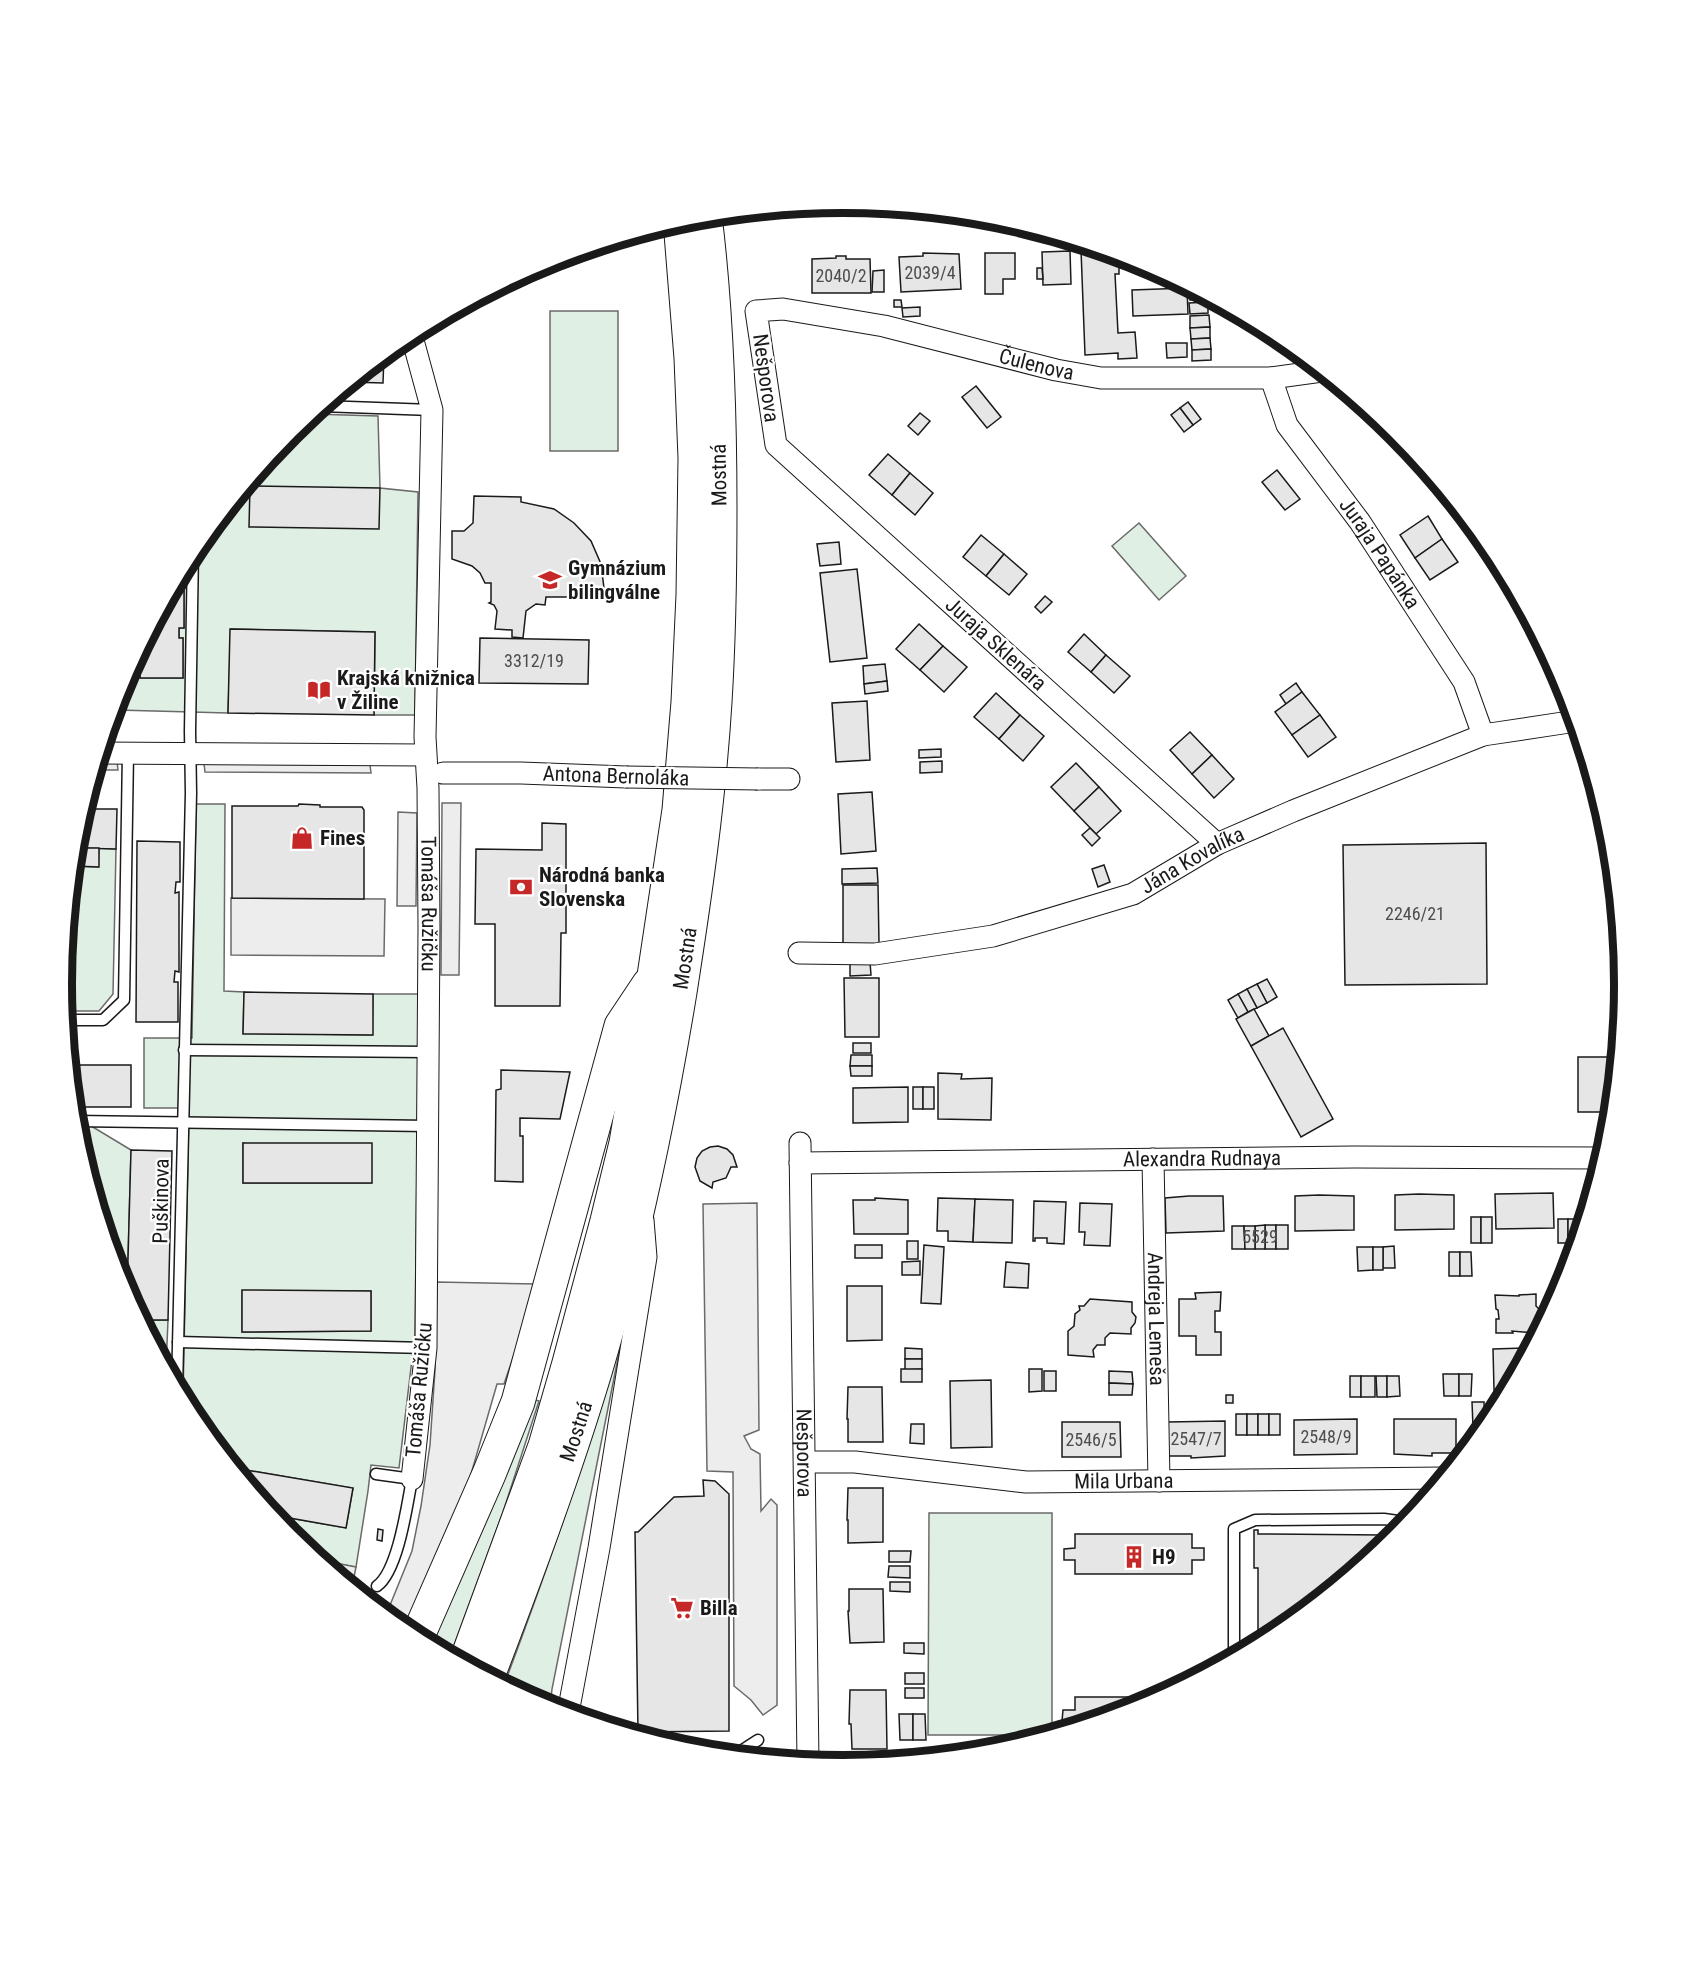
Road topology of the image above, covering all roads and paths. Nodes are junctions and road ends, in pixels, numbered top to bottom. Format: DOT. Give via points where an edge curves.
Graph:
graph roads {
  1 [pos="695,234"];
  2 [pos="756,311"];
  3 [pos="414,344"];
  4 [pos="1312,372"];
  5 [pos="1271,378"];
  6 [pos="332,406"];
  7 [pos="432,410"];
  8 [pos="776,445"];
  9 [pos="193,571"];
  10 [pos="1568,722"];
  11 [pos="1483,735"];
  12 [pos="108,753"];
  13 [pos="128,753"];
  14 [pos="191,754"];
  15 [pos="425,755"];
  16 [pos="443,773"];
  17 [pos="789,779"];
  18 [pos="1217,844"];
  19 [pos="799,953"];
  20 [pos="654,976"];
  21 [pos="73,1020"];
  22 [pos="184,1050"];
  23 [pos="428,1052"];
  24 [pos="85,1121"];
  25 [pos="182,1123"];
  26 [pos="428,1126"];
  27 [pos="800,1153"];
  28 [pos="1594,1158"];
  29 [pos="1153,1159"];
  30 [pos="642,1191"];
  31 [pos="178,1342"];
  32 [pos="426,1348"];
  33 [pos="177,1373"];
  34 [pos="804,1462"];
  35 [pos="376,1474"];
  36 [pos="1434,1478"];
  37 [pos="411,1479"];
  38 [pos="1159,1481"];
  39 [pos="1396,1521"];
  40 [pos="377,1586"];
  41 [pos="421,1629"];
  42 [pos="1234,1648"];
  43 [pos="467,1657"];
  44 [pos="491,1669"];
  45 [pos="570,1704"];
  46 [pos="758,1740"];
  47 [pos="745,1748"];
  48 [pos="808,1754"];
  1 -- 20 [label="main road, Mostná" via="693,595 688,702 678,810"];
  1 -- 30 [label="main road, Mostná" via="717,357 720,598 715,702 693,907 667,1070"];
  2 -- 5 [label="street, Čulenova" via="783,309 884,326 1101,378"];
  2 -- 8 [label="street, Nešporova"];
  3 -- 7 [label="street, Tomáša Ružičku"];
  4 -- 5 [label="street, Čulenova"];
  5 -- 11 [label="street, Juraja Papánka" via="1287,425 1360,522 1464,682"];
  6 -- 7 [label="lane"];
  7 -- 15 [label="street, Tomáša Ružičku"];
  8 -- 18 [label="street, Juraja Sklenára"];
  9 -- 14 [label="lane, Puškinova"];
  10 -- 11 [label="street, Jána Kovalíka"];
  11 -- 18 [label="street, Jána Kovalíka"];
  12 -- 13 [label="street"];
  13 -- 14 [label="street"];
  13 -- 21 [label="lane" via="124,1000 103,1020"];
  14 -- 15 [label="street"];
  14 -- 22 [label="lane, Puškinova"];
  15 -- 23 [label="street, Tomáša Ružičku"];
  16 -- 17 [label="street, Antona Bernoláka, bridge"];
  18 -- 19 [label="street, Jána Kovalíka" via="1133,894 993,936 875,954"];
  20 -- 41 [label="main road" via="621,1026 518,1402"];
  20 -- 43 [label="main road, Mostná" via="626,1143 569,1363 544,1446"];
  22 -- 23 [label="lane"];
  22 -- 25 [label="lane, Puškinova"];
  23 -- 26 [label="street, Tomáša Ružičku"];
  24 -- 25 [label="lane"];
  25 -- 26 [label="lane"];
  25 -- 31 [label="lane, Puškinova"];
  26 -- 32 [label="street, Tomáša Ružičku"];
  27 -- 29 [label="street, Alexandra Rudnaya"];
  27 -- 34 [label="street, Nešporova"];
  28 -- 29 [label="street, Alexandra Rudnaya"];
  29 -- 38 [label="street, Andreja Lemeša"];
  30 -- 44 [label="main road, Mostná" via="596,1370 569,1456"];
  30 -- 45 [label="street" via="646,1257"];
  31 -- 32 [label="lane"];
  31 -- 33 [label="lane, Puškinova"];
  32 -- 37 [label="street, Tomáša Ružičku"];
  34 -- 38 [label="street, Mila Urbana" via="855,1462 1026,1482"];
  34 -- 48 [label="street, Nešporova"];
  35 -- 37 [label="lane"];
  36 -- 38 [label="street, Mila Urbana"];
  37 -- 40 [label="lane" via="391,1569"];
  39 -- 42 [label="lane" via="1255,1520 1234,1528"];
  46 -- 47 [label="lane"];
}
